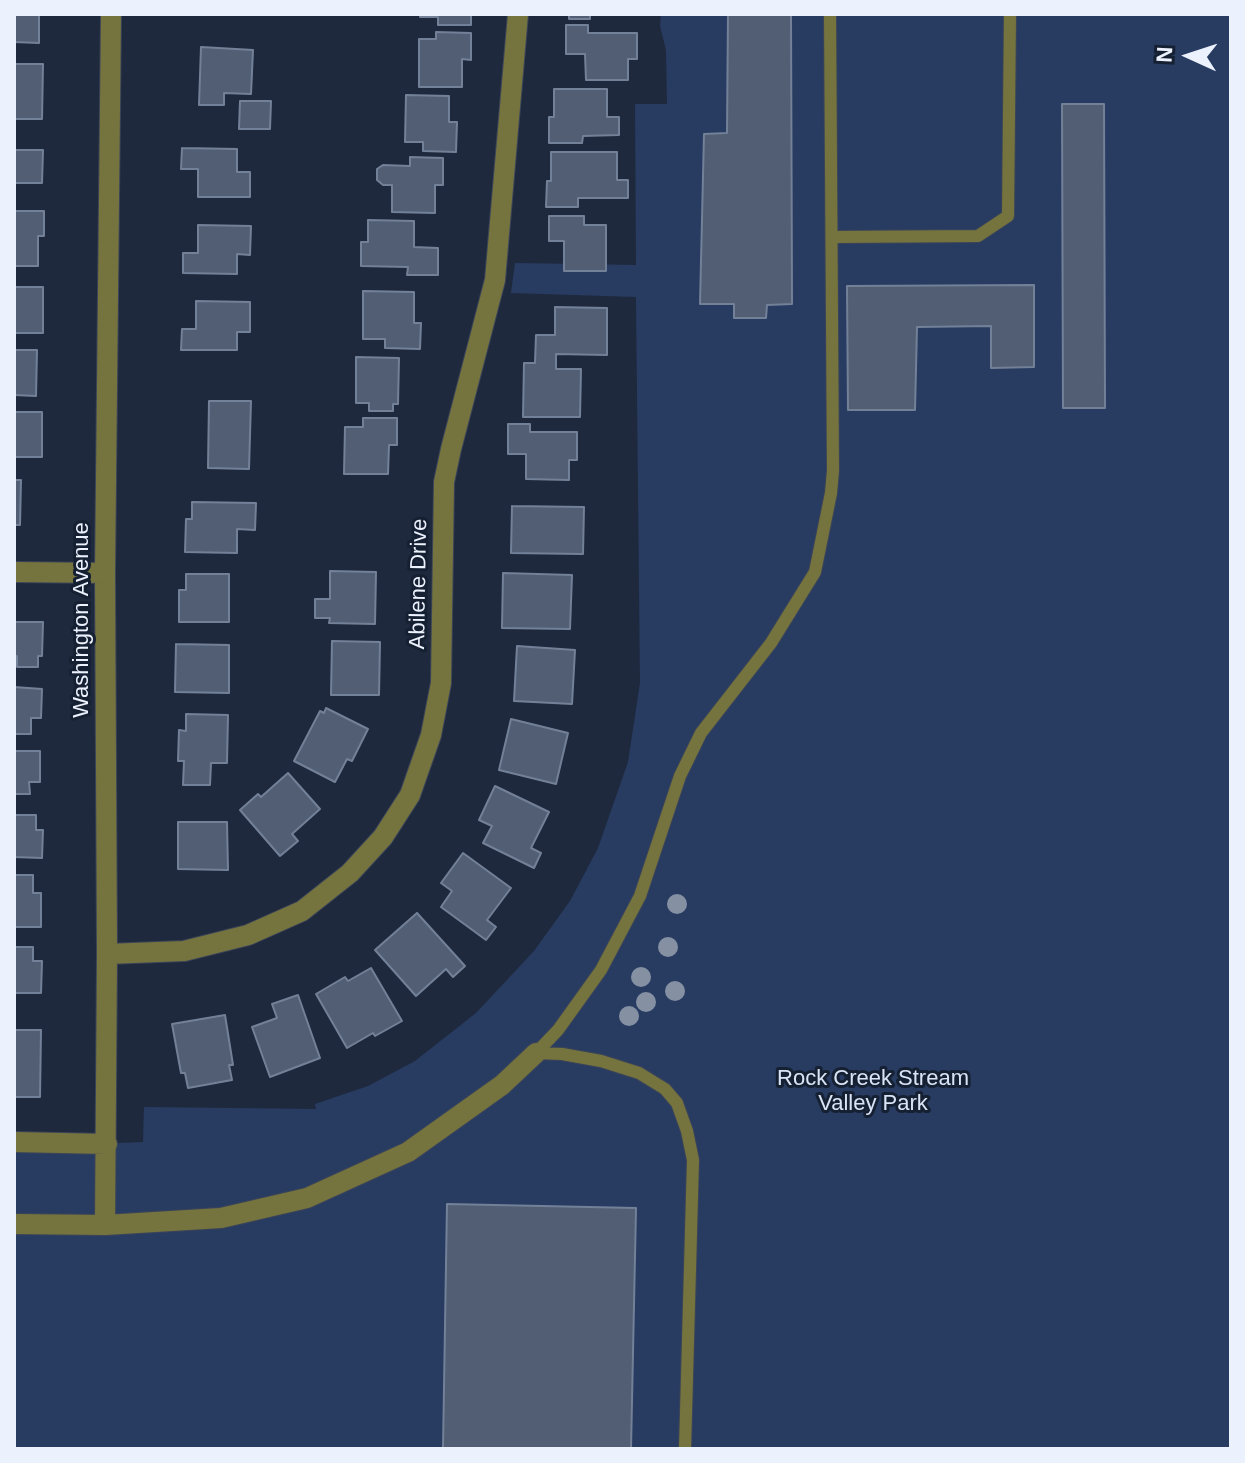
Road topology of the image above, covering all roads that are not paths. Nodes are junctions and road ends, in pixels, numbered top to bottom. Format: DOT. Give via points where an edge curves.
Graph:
graph roads {
  1 [pos="111,14"];
  2 [pos="518,14"];
  3 [pos="830,14"];
  4 [pos="1010,14"];
  5 [pos="833,237"];
  6 [pos="14,572"];
  7 [pos="105,573"];
  8 [pos="107,954"];
  9 [pos="536,1053"];
  10 [pos="14,1142"];
  11 [pos="107,1144"];
  12 [pos="14,1224"];
  13 [pos="105,1225"];
  14 [pos="685,1449"];
  1 -- 7 [label="street, Washington Avenue"];
  2 -- 8 [label="street, Abilene Drive" via="495,280 444,482 441,683 431,735 410,795 383,837 350,873 302,911 248,935 184,951"];
  3 -- 5 [label="lane"];
  4 -- 5 [label="lane" via="1008,216 978,236"];
  5 -- 9 [label="lane" via="833,471 815,572 771,643 701,733 680,776 640,896 601,970"];
  6 -- 7 [label="street"];
  7 -- 8 [label="street, Washington Avenue"];
  8 -- 11 [label="street, Washington Avenue"];
  9 -- 13 [label="street" via="502,1085 408,1152 307,1198 221,1218"];
  9 -- 14 [label="lane" via="601,1061 639,1073 677,1103 693,1160"];
  10 -- 11 [label="street"];
  11 -- 13 [label="street, Washington Avenue"];
  12 -- 13 [label="street"];
}
